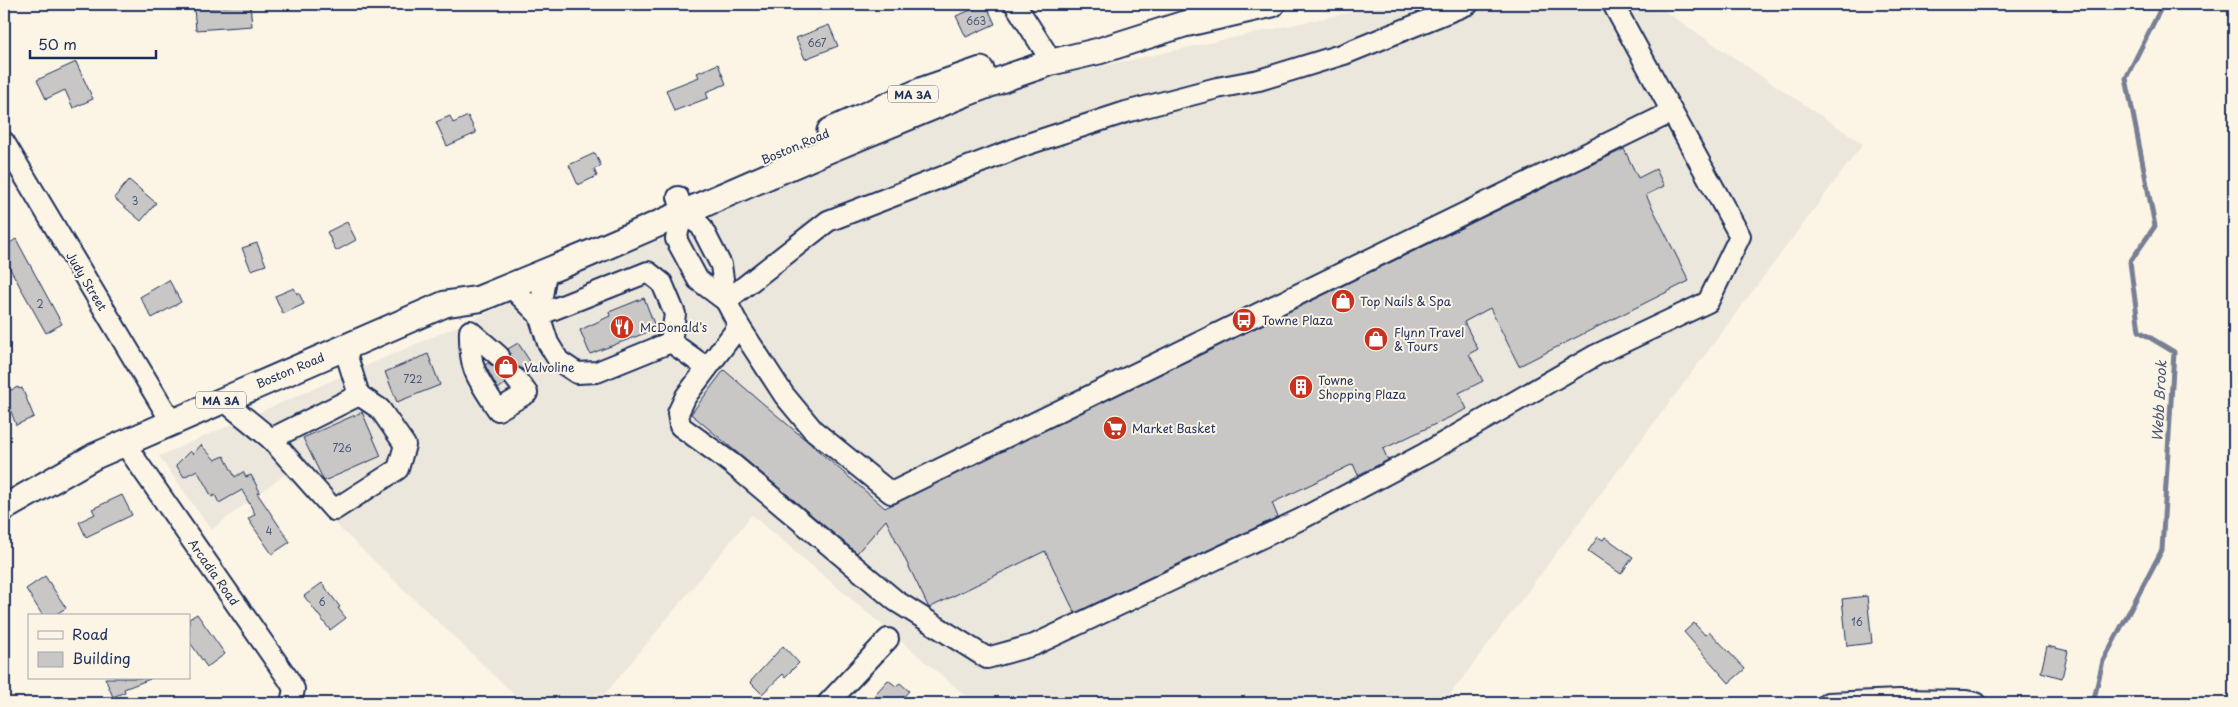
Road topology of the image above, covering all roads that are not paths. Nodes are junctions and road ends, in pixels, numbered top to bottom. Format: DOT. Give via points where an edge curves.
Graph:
graph roads {
  1 [pos="1015,4"];
  2 [pos="1272,4"];
  3 [pos="1468,4"];
  4 [pos="1620,6"];
  5 [pos="1234,8"];
  6 [pos="1161,31"];
  7 [pos="1045,51"];
  8 [pos="1672,112"];
  9 [pos="4,142"];
  10 [pos="680,205"];
  11 [pos="546,272"];
  12 [pos="510,286"];
  13 [pos="726,300"];
  14 [pos="453,303"];
  15 [pos="539,315"];
  16 [pos="739,326"];
  17 [pos="470,331"];
  18 [pos="671,342"];
  19 [pos="344,347"];
  20 [pos="499,356"];
  21 [pos="707,368"];
  22 [pos="515,378"];
  23 [pos="358,395"];
  24 [pos="222,399"];
  25 [pos="171,421"];
  26 [pos="271,439"];
  27 [pos="124,443"];
  28 [pos="4,508"];
  29 [pos="888,639"];
  30 [pos="291,703"];
  31 [pos="828,703"];
  32 [pos="1828,703"];
  33 [pos="1976,703"];
  1 -- 7 [label="street"];
  2 -- 5 [label="main road, Boston Road / MA 3A"];
  3 -- 13 [label="street" via="1344,54 1259,80 1126,112 1028,144 828,221"];
  4 -- 8 [label="street"];
  5 -- 6 [label="main road, Boston Road / MA 3A"];
  6 -- 7 [label="main road, Boston Road / MA 3A" via="1112,36"];
  6 -- 10 [label="main road, Boston Road / MA 3A" via="1052,62"];
  7 -- 10 [label="main road, Boston Road / MA 3A" via="922,90"];
  8 -- 16 [label="street" via="891,493 813,430 784,395"];
  8 -- 21 [label="street" via="1740,236 1708,302 1596,355 1426,453 1301,519 1034,645 987,658 896,601 731,463 680,426 678,413"];
  9 -- 25 [label="street, Judy Street"];
  10 -- 11 [label="main road, Boston Road / MA 3A"];
  10 -- 13 [label="street" via="701,226 721,265"];
  10 -- 13 [label="street" via="676,239 698,280"];
  10 -- 14 [label="main road, Boston Road / MA 3A" via="468,285"];
  11 -- 12 [label="main road, Boston Road / MA 3A"];
  11 -- 15 [label="street"];
  12 -- 14 [label="main road, Boston Road / MA 3A" via="479,299"];
  12 -- 15 [label="street"];
  13 -- 16 [label="street"];
  14 -- 17 [label="street"];
  14 -- 19 [label="main road, Boston Road / MA 3A"];
  15 -- 18 [label="street" via="548,343 559,361 577,373 597,372"];
  15 -- 18 [label="street" via="648,272 662,283 675,314"];
  16 -- 21 [label="street"];
  17 -- 20 [label="street"];
  17 -- 22 [label="street" via="469,356 475,376 498,410 527,393"];
  18 -- 21 [label="street"];
  19 -- 23 [label="street"];
  19 -- 24 [label="main road, Boston Road / MA 3A"];
  23 -- 26 [label="street"];
  23 -- 26 [label="street" via="380,409 405,445 398,469 334,510"];
  24 -- 25 [label="main road, Boston Road / MA 3A"];
  24 -- 26 [label="street"];
  25 -- 27 [label="main road, Boston Road / MA 3A"];
  27 -- 28 [label="main road, Boston Road / MA 3A"];
  27 -- 30 [label="street, Arcadia Road" via="289,680 294,689"];
  29 -- 31 [label="street"];
  32 -- 33 [label="street" via="1899,700"];
}
